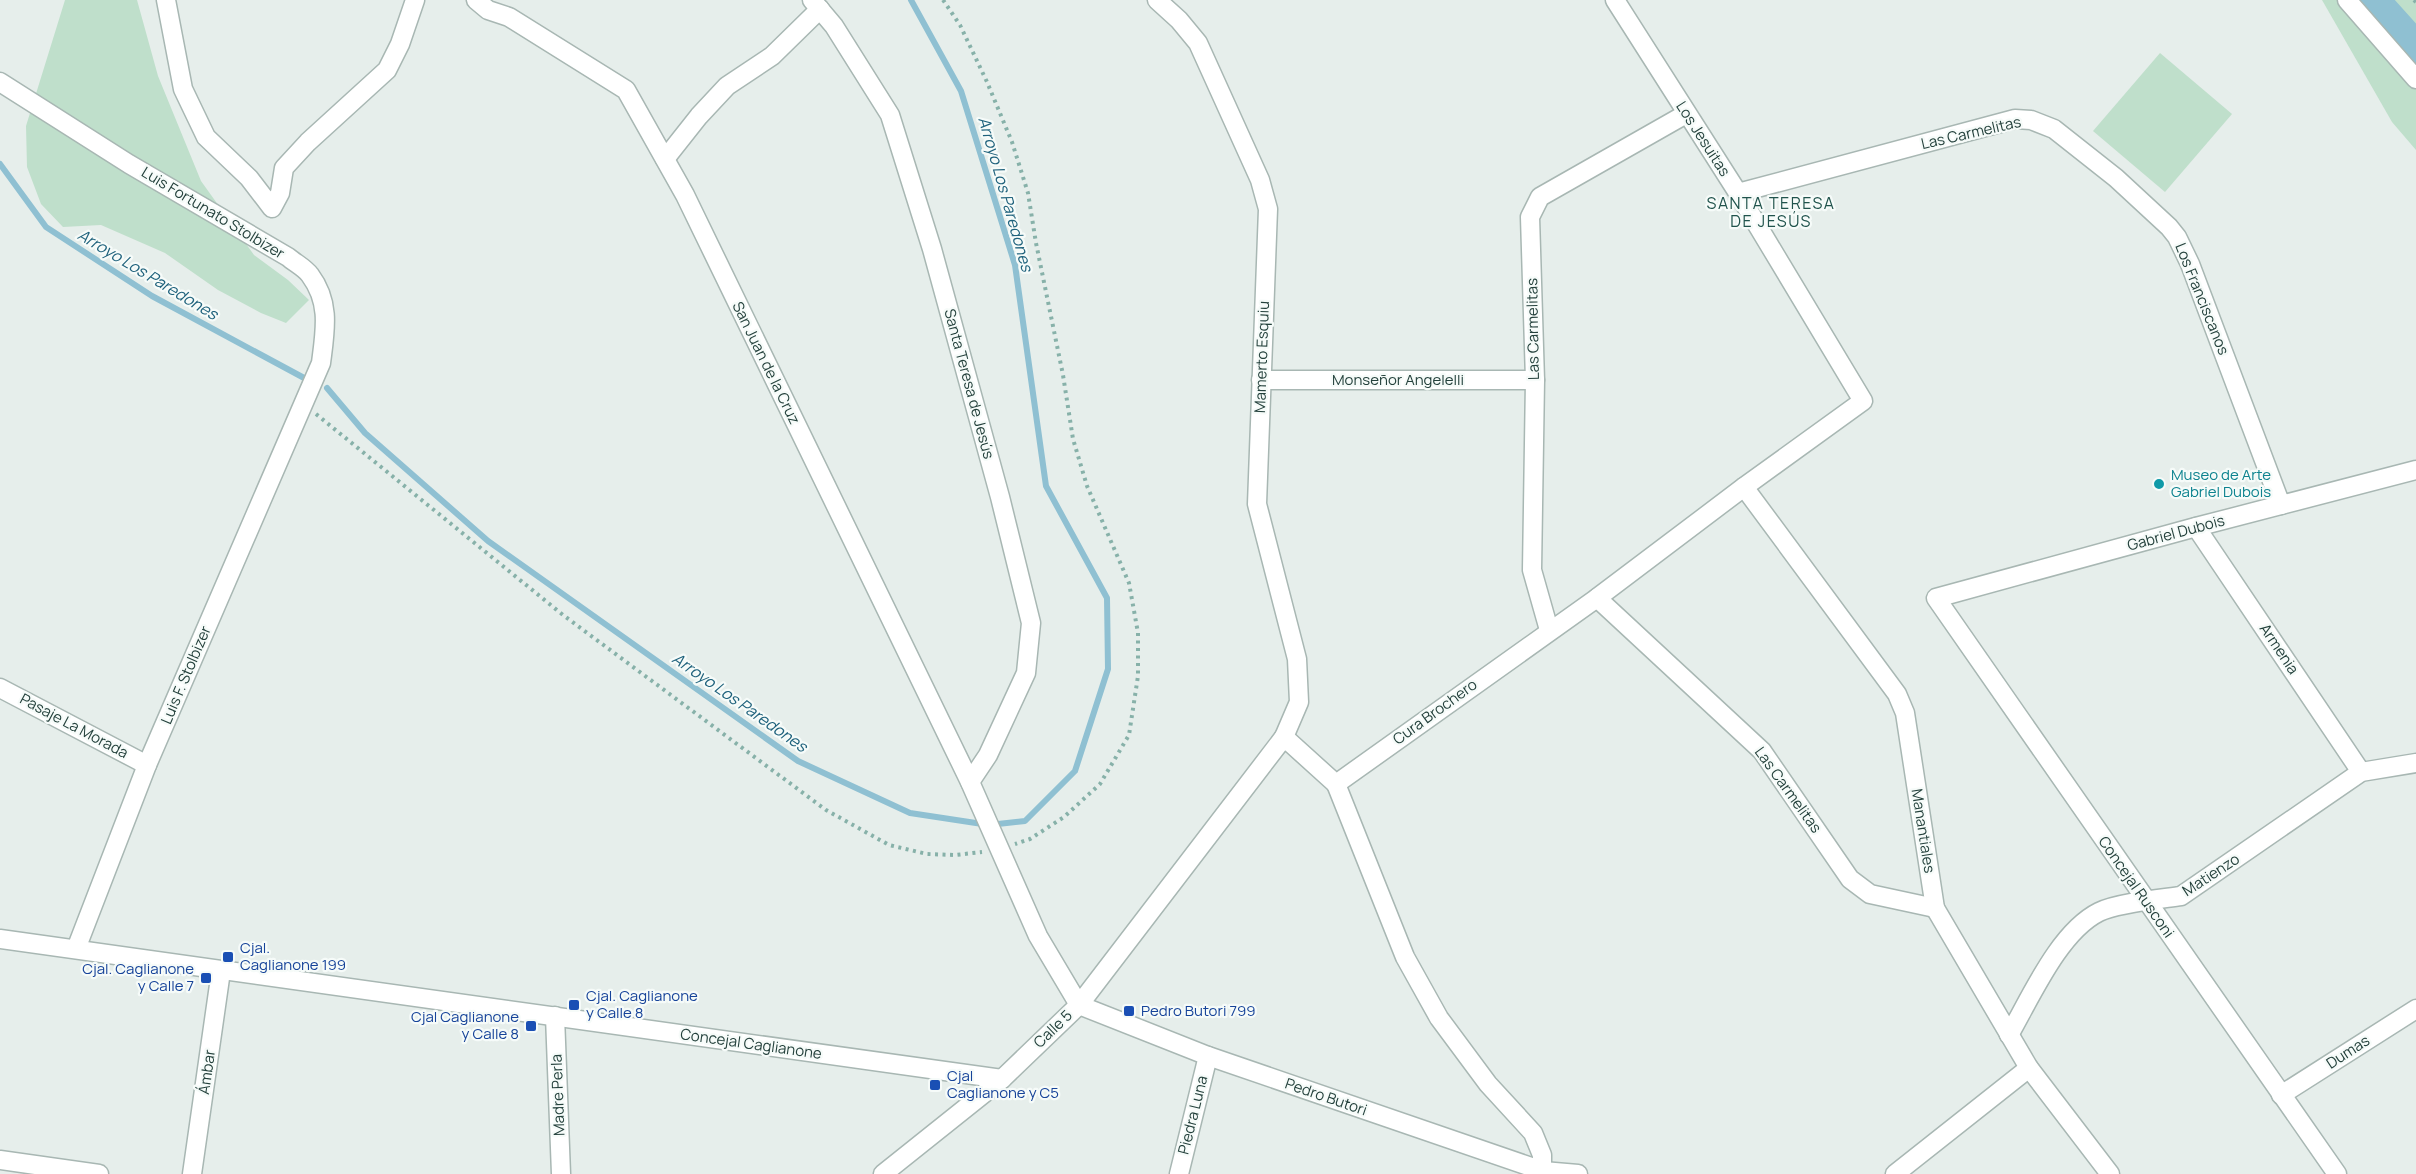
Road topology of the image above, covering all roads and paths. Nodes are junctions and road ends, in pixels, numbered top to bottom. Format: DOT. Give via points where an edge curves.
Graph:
graph roads {
  1 [pos="166,0"];
  2 [pos="415,0"];
  3 [pos="944,0"];
  4 [pos="1157,0"];
  5 [pos="1616,0"];
  6 [pos="2347,0"];
  7 [pos="488,3"];
  8 [pos="816,4"];
  9 [pos="2416,79"];
  10 [pos="0,82"];
  11 [pos="1686,114"];
  12 [pos="2031,120"];
  13 [pos="664,159"];
  14 [pos="1738,193"];
  15 [pos="1261,380"];
  16 [pos="1535,380"];
  17 [pos="1863,401"];
  18 [pos="303,403"];
  19 [pos="2416,470"];
  20 [pos="1744,487"];
  21 [pos="2281,505"];
  22 [pos="2196,526"];
  23 [pos="1597,598"];
  24 [pos="1936,598"];
  25 [pos="1549,630"];
  26 [pos="0,688"];
  27 [pos="1284,737"];
  28 [pos="2416,763"];
  29 [pos="147,765"];
  30 [pos="2361,772"];
  31 [pos="970,782"];
  32 [pos="1336,784"];
  33 [pos="997,844"];
  34 [pos="2146,901"];
  35 [pos="1935,908"];
  36 [pos="0,939"];
  37 [pos="75,949"];
  38 [pos="221,971"];
  39 [pos="1079,1005"];
  40 [pos="2416,1009"];
  41 [pos="555,1016"];
  42 [pos="2009,1035"];
  43 [pos="1208,1056"];
  44 [pos="2029,1068"];
  45 [pos="1002,1079"];
  46 [pos="2281,1095"];
  47 [pos="0,1161"];
  48 [pos="1543,1172"];
  49 [pos="99,1174"];
  50 [pos="192,1174"];
  51 [pos="561,1174"];
  52 [pos="883,1174"];
  53 [pos="1179,1174"];
  54 [pos="1578,1174"];
  55 [pos="1895,1174"];
  56 [pos="2110,1174"];
  57 [pos="2337,1174"];
  1 -- 2 [label="street" via="183,89 206,137 249,178 272,208 280,193 284,168 387,70"];
  3 -- 33 [label="path" via="987,82 1012,141 1028,193 1073,439 1087,486 1129,583 1138,633 1138,676 1129,735 1100,784 1064,817 1030,838"];
  4 -- 15 [label="street, Mamerto Esquiu" via="1198,43 1260,180 1268,209"];
  5 -- 11 [label="street, Los Jesuitas"];
  6 -- 9 [label="street"];
  7 -- 13 [label="street, San Juan de la Cruz" via="626,90"];
  8 -- 13 [label="street" via="771,56 727,86"];
  8 -- 31 [label="street, Santa Teresa de Jesús" via="890,115 932,249 1031,623 1026,673 988,754"];
  10 -- 18 [label="street, Luis Fortunato Stolbizer" via="310,274 322,297 327,320 321,363"];
  11 -- 14 [label="street, Los Jesuitas"];
  11 -- 16 [label="street, Las Carmelitas" via="1540,197 1530,217"];
  12 -- 14 [label="street, Las Carmelitas" via="2015,119"];
  12 -- 21 [label="street, Los Franciscanos" via="2054,129 2116,178 2177,237"];
  13 -- 31 [label="street, San Juan de la Cruz" via="690,205"];
  14 -- 17 [label="street, Los Jesuitas"];
  15 -- 16 [label="street, Monseñor Angelelli"];
  15 -- 27 [label="street, Mamerto Esquiu" via="1257,504 1298,658 1299,702"];
  16 -- 25 [label="street, Las Carmelitas" via="1532,570"];
  17 -- 20 [label="street, Cura Brochero"];
  18 -- 29 [label="street, Luis F. Stolbizer"];
  18 -- 33 [label="path" via="563,615 826,810 889,845 927,854 955,855"];
  19 -- 21 [label="street, Gabriel Dubois"];
  20 -- 23 [label="street, Cura Brochero"];
  20 -- 35 [label="street, Manantiales" via="1898,694 1905,713"];
  21 -- 22 [label="street, Gabriel Dubois"];
  22 -- 24 [label="street, Gabriel Dubois"];
  22 -- 30 [label="street, Armenia"];
  23 -- 25 [label="street, Cura Brochero"];
  23 -- 35 [label="street, Las Carmelitas" via="1762,751 1850,879 1870,894"];
  24 -- 34 [label="street, Concejal Rusconi"];
  25 -- 32 [label="street, Cura Brochero"];
  26 -- 29 [label="street, Pasaje La Morada"];
  27 -- 32 [label="street"];
  27 -- 39 [label="street"];
  28 -- 30 [label="street, Matienzo"];
  29 -- 37 [label="street, Luis F. Stolbizer"];
  30 -- 34 [label="street, Matienzo" via="2181,896"];
  31 -- 33 [label="street, San Juan de la Cruz"];
  32 -- 48 [label="street" via="1405,957 1438,1018 1488,1084 1533,1133 1542,1155"];
  33 -- 39 [label="street, San Juan de la Cruz" via="1038,936"];
  34 -- 42 [label="street, Matienzo" via="2099,912 2074,932 2053,958"];
  34 -- 46 [label="street, Concejal Rusconi"];
  35 -- 42 [label="street, Manantiales"];
  36 -- 37 [label="street, Concejal Caglianone"];
  37 -- 38 [label="street, Concejal Caglianone"];
  38 -- 41 [label="street, Concejal Caglianone"];
  38 -- 50 [label="street, Ámbar"];
  39 -- 43 [label="street, Pedro Butori"];
  39 -- 45 [label="street, Calle 5"];
  40 -- 46 [label="street, Dumas"];
  41 -- 45 [label="street, Concejal Caglianone"];
  41 -- 51 [label="street, Madre Perla"];
  42 -- 44 [label="street, Manantiales"];
  43 -- 48 [label="street, Pedro Butori"];
  43 -- 53 [label="street, Piedra Luna"];
  44 -- 55 [label="street"];
  44 -- 56 [label="street, Manantiales"];
  45 -- 52 [label="street, Calle 5"];
  46 -- 57 [label="street, Concejal Rusconi"];
  47 -- 49 [label="street"];
  48 -- 54 [label="street, Pedro Butori"];
}
